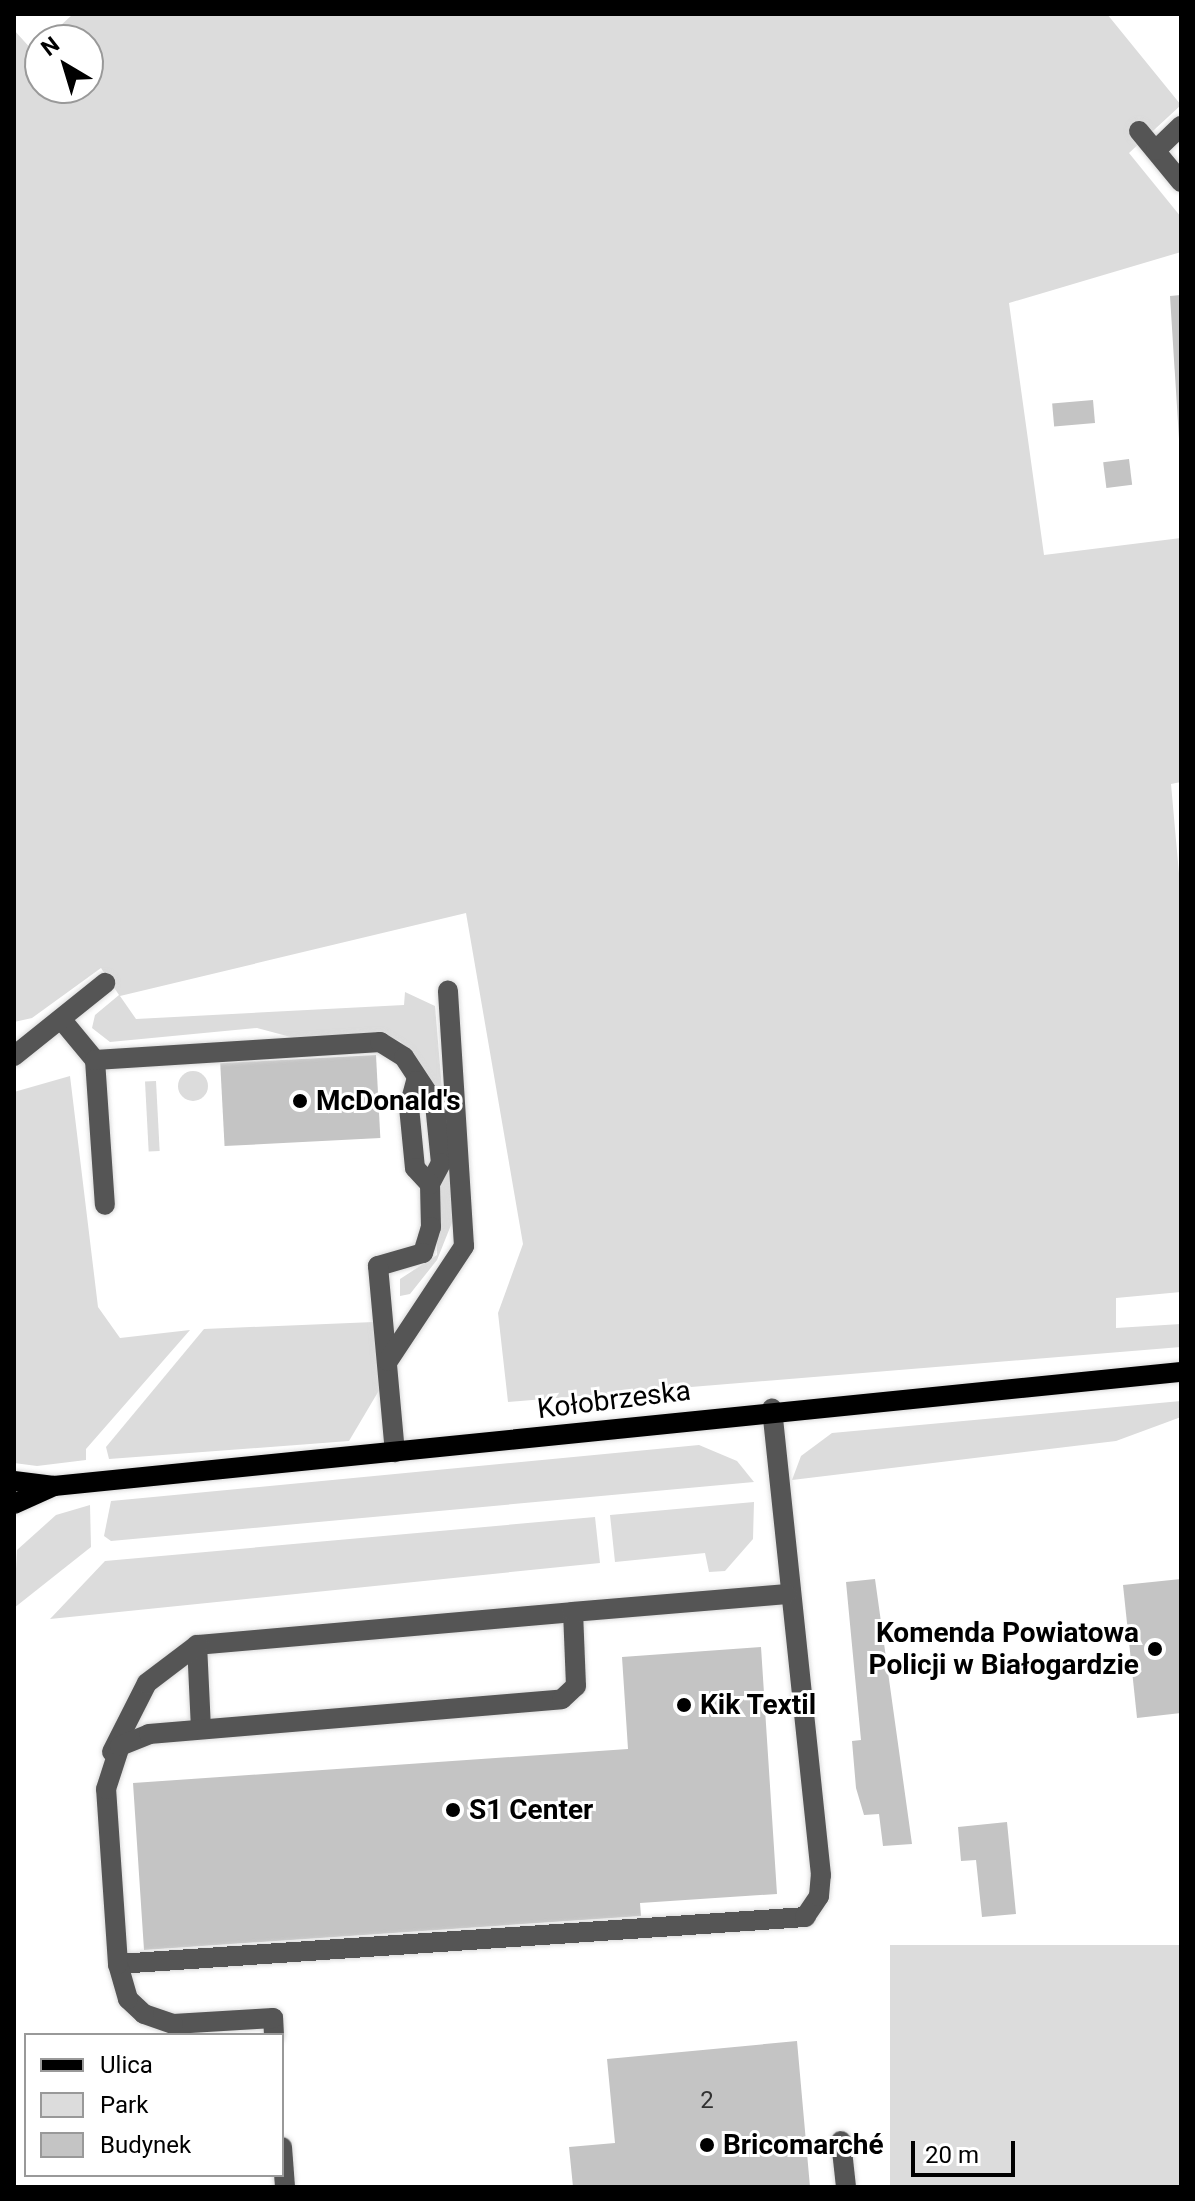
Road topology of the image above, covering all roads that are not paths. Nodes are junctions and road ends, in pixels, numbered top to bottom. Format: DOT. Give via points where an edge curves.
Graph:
graph roads {
  1 [pos="1181,126"];
  2 [pos="1139,131"];
  3 [pos="1156,150"];
  4 [pos="1181,182"];
  5 [pos="105,983"];
  6 [pos="448,990"];
  7 [pos="61,1019"];
  8 [pos="14,1056"];
  9 [pos="95,1060"];
  10 [pos="105,1205"];
  11 [pos="387,1365"];
  12 [pos="1181,1372"];
  13 [pos="772,1409"];
  14 [pos="395,1452"];
  15 [pos="14,1481"];
  16 [pos="54,1486"];
  17 [pos="14,1504"];
  18 [pos="786,1594"];
  19 [pos="573,1612"];
  20 [pos="197,1645"];
  21 [pos="201,1729"];
  22 [pos="109,1762"];
  23 [pos="118,1964"];
  24 [pos="274,2033"];
  25 [pos="841,2141"];
  26 [pos="846,2187"];
  1 -- 3 [label="street"];
  2 -- 3 [label="street"];
  3 -- 4 [label="street"];
  5 -- 7 [label="street"];
  6 -- 11 [label="street" via="464,1246 396,1339"];
  7 -- 8 [label="street"];
  7 -- 9 [label="street"];
  9 -- 10 [label="street"];
  9 -- 11 [label="street" via="380,1042 404,1057 435,1104 441,1163 430,1184 431,1227 423,1253 378,1266"];
  11 -- 14 [label="street"];
  12 -- 13 [label="main road, Kołobrzeska"];
  13 -- 14 [label="main road, Kołobrzeska"];
  13 -- 18 [label="street"];
  14 -- 16 [label="main road, Kołobrzeska"];
  15 -- 16 [label="main road, Kołobrzeska"];
  16 -- 17 [label="main road, Kołobrzeska"];
  18 -- 19 [label="street"];
  18 -- 23 [label="street" via="821,1875 819,1896 805,1917"];
  19 -- 20 [label="street"];
  19 -- 21 [label="street" via="576,1686 562,1699"];
  20 -- 21 [label="street"];
  20 -- 22 [label="street" via="147,1683"];
  21 -- 22 [label="street" via="137,1736"];
  22 -- 23 [label="street"];
  23 -- 24 [label="street" via="128,1999 144,2014 186,2024 273,2018"];
  25 -- 26 [label="street"];
}
